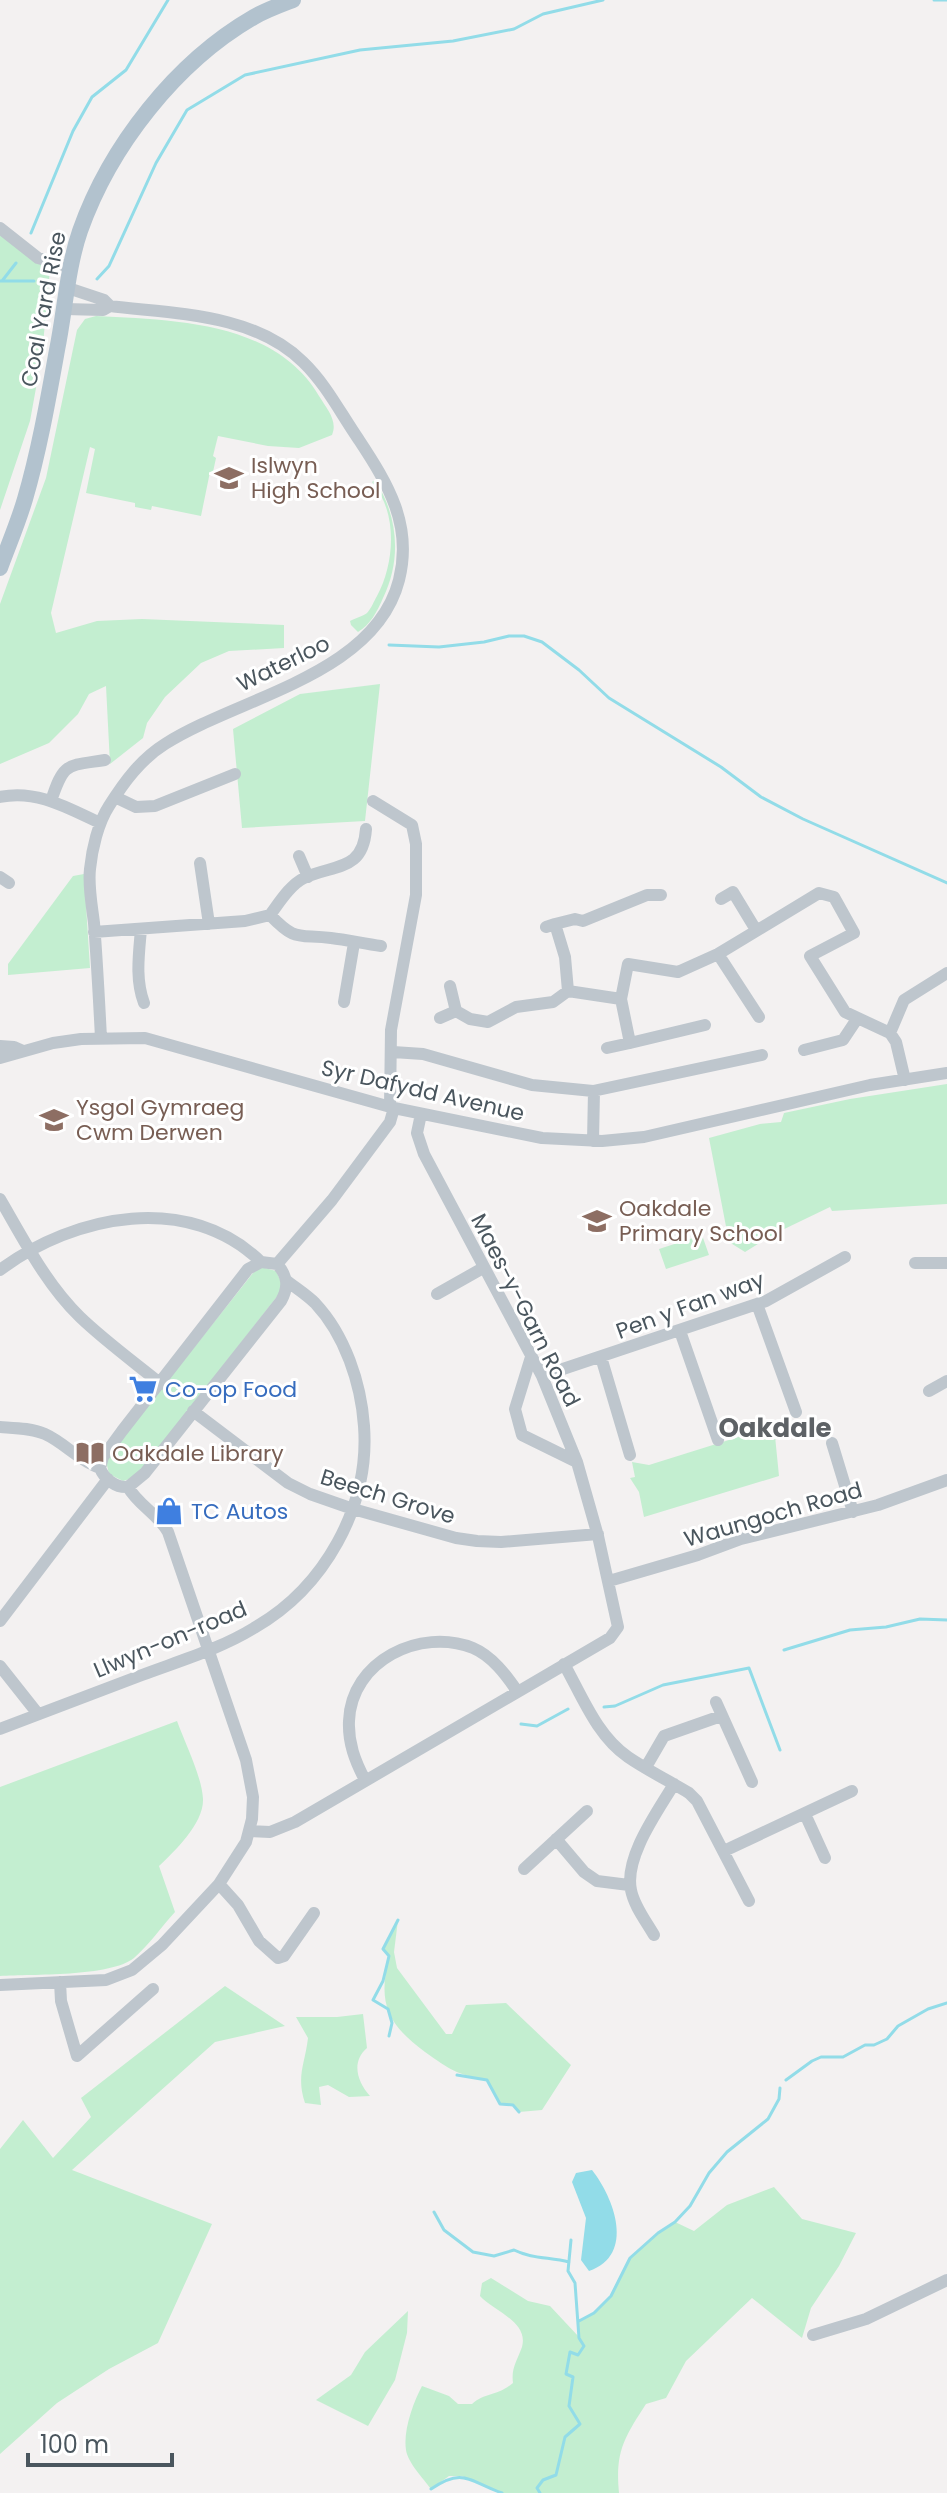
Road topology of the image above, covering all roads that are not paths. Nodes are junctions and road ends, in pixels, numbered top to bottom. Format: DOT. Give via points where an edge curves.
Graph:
graph roads {
  1 [pos="293,0"];
  2 [pos="0,228"];
  3 [pos="70,267"];
  4 [pos="68,288"];
  5 [pos="110,306"];
  6 [pos="65,309"];
  7 [pos="0,568"];
  8 [pos="105,760"];
  9 [pos="235,774"];
  10 [pos="0,797"];
  11 [pos="115,797"];
  12 [pos="51,801"];
  13 [pos="373,801"];
  14 [pos="100,823"];
  15 [pos="366,829"];
  16 [pos="299,856"];
  17 [pos="200,863"];
  18 [pos="308,877"];
  19 [pos="747,885"];
  20 [pos="661,895"];
  21 [pos="270,915"];
  22 [pos="209,924"];
  23 [pos="141,929"];
  24 [pos="756,930"];
  25 [pos="94,932"];
  26 [pos="354,943"];
  27 [pos="381,946"];
  28 [pos="718,954"];
  29 [pos="947,973"];
  30 [pos="450,986"];
  31 [pos="568,991"];
  32 [pos="621,999"];
  33 [pos="344,1002"];
  34 [pos="144,1003"];
  35 [pos="456,1011"];
  36 [pos="759,1017"];
  37 [pos="440,1018"];
  38 [pos="857,1019"];
  39 [pos="705,1025"];
  40 [pos="890,1033"];
  41 [pos="101,1038"];
  42 [pos="630,1043"];
  43 [pos="0,1046"];
  44 [pos="607,1048"];
  45 [pos="804,1050"];
  46 [pos="23,1051"];
  47 [pos="393,1052"];
  48 [pos="762,1055"];
  49 [pos="0,1058"];
  50 [pos="947,1073"];
  51 [pos="905,1080"];
  52 [pos="594,1091"];
  53 [pos="392,1108"];
  54 [pos="421,1114"];
  55 [pos="593,1141"];
  56 [pos="0,1199"];
  57 [pos="29,1251"];
  58 [pos="845,1257"];
  59 [pos="261,1262"];
  60 [pos="915,1263"];
  61 [pos="947,1263"];
  62 [pos="277,1264"];
  63 [pos="483,1268"];
  64 [pos="0,1270"];
  65 [pos="287,1281"];
  66 [pos="437,1294"];
  67 [pos="757,1304"];
  68 [pos="680,1331"];
  69 [pos="531,1357"];
  70 [pos="601,1357"];
  71 [pos="542,1376"];
  72 [pos="947,1381"];
  73 [pos="161,1384"];
  74 [pos="929,1391"];
  75 [pos="193,1411"];
  76 [pos="796,1412"];
  77 [pos="0,1427"];
  78 [pos="718,1440"];
  79 [pos="832,1443"];
  80 [pos="630,1455"];
  81 [pos="577,1462"];
  82 [pos="104,1474"];
  83 [pos="947,1480"];
  84 [pos="128,1487"];
  85 [pos="353,1509"];
  86 [pos="853,1512"];
  87 [pos="598,1534"];
  88 [pos="609,1581"];
  89 [pos="0,1621"];
  90 [pos="209,1649"];
  91 [pos="564,1664"];
  92 [pos="0,1666"];
  93 [pos="517,1691"];
  94 [pos="716,1702"];
  95 [pos="38,1714"];
  96 [pos="721,1716"];
  97 [pos="0,1729"];
  98 [pos="646,1767"];
  99 [pos="365,1780"];
  100 [pos="752,1782"];
  101 [pos="674,1784"];
  102 [pos="852,1791"];
  103 [pos="587,1811"];
  104 [pos="805,1814"];
  105 [pos="250,1831"];
  106 [pos="556,1839"];
  107 [pos="724,1851"];
  108 [pos="825,1858"];
  109 [pos="524,1869"];
  110 [pos="219,1884"];
  111 [pos="629,1885"];
  112 [pos="749,1901"];
  113 [pos="314,1913"];
  114 [pos="654,1935"];
  115 [pos="60,1982"];
  116 [pos="0,1985"];
  117 [pos="153,1989"];
  118 [pos="947,2280"];
  119 [pos="813,2335"];
  1 -- 3 [label="main road, Coal Yard Rise" via="255,16 202,53 155,102 116,156 81,230"];
  2 -- 3 [label="street" via="38,258"];
  3 -- 4 [label="main road, Coal Yard Rise"];
  4 -- 5 [label="street, Waterloo"];
  4 -- 6 [label="main road, Coal Yard Rise"];
  5 -- 6 [label="street, Waterloo"];
  5 -- 11 [label="street, Waterloo" via="248,327 290,350 318,379 387,484 397,506 404,550 387,611 359,644 327,665 164,744 125,780"];
  6 -- 7 [label="main road, Coal Yard Rise" via="25,500"];
  8 -- 12 [label="street" via="71,765 61,773"];
  9 -- 11 [label="street" via="155,806 136,807"];
  10 -- 12 [label="street"];
  11 -- 14 [label="street, Waterloo"];
  12 -- 14 [label="street"];
  13 -- 47 [label="street" via="412,825 416,844 416,895 391,1030"];
  14 -- 25 [label="street, Waterloo" via="90,870"];
  15 -- 18 [label="street" via="365,844 354,861"];
  16 -- 18 [label="street"];
  17 -- 22 [label="street"];
  18 -- 21 [label="street" via="292,887"];
  19 -- 24 [label="street" via="727,896"];
  20 -- 31 [label="street" via="647,895 583,921 550,925 565,957"];
  21 -- 22 [label="street"];
  21 -- 26 [label="street" via="295,936"];
  22 -- 23 [label="street"];
  23 -- 25 [label="street"];
  23 -- 34 [label="street" via="138,964"];
  24 -- 28 [label="street"];
  24 -- 38 [label="street" via="819,893 834,897 854,933 810,956 845,1012"];
  25 -- 41 [label="street, Waterloo"];
  26 -- 27 [label="street"];
  26 -- 33 [label="street"];
  28 -- 32 [label="street" via="678,972 628,964"];
  28 -- 36 [label="street"];
  29 -- 40 [label="street" via="904,1000"];
  30 -- 35 [label="street"];
  31 -- 32 [label="street"];
  31 -- 35 [label="street" via="553,1002 516,1007 488,1022"];
  32 -- 42 [label="street"];
  35 -- 37 [label="street"];
  38 -- 40 [label="street"];
  38 -- 45 [label="street" via="843,1040"];
  39 -- 42 [label="street"];
  40 -- 51 [label="street"];
  41 -- 46 [label="street, Syr Dafydd Avenue"];
  41 -- 53 [label="street, Syr Dafydd Avenue" via="163,1041"];
  42 -- 44 [label="street"];
  43 -- 46 [label="street"];
  46 -- 49 [label="street, Syr Dafydd Avenue"];
  47 -- 52 [label="street" via="423,1054 532,1085"];
  47 -- 53 [label="street"];
  48 -- 52 [label="street"];
  50 -- 51 [label="street, Syr Dafydd Avenue"];
  51 -- 55 [label="street, Syr Dafydd Avenue" via="644,1137"];
  52 -- 55 [label="street"];
  53 -- 54 [label="street, Syr Dafydd Avenue"];
  53 -- 62 [label="street" via="390,1122 341,1189"];
  54 -- 55 [label="street, Syr Dafydd Avenue" via="542,1138"];
  54 -- 63 [label="street, Maes-y-Garn Road" via="417,1133 424,1154"];
  56 -- 57 [label="street"];
  57 -- 59 [label="street" via="90,1226 164,1218 226,1235"];
  57 -- 64 [label="street"];
  57 -- 73 [label="street" via="79,1316"];
  58 -- 67 [label="street, Pen y Fan way"];
  59 -- 62 [label="street"];
  59 -- 73 [label="street" via="248,1269"];
  60 -- 61 [label="street"];
  62 -- 65 [label="street, Llwyn-on-road"];
  63 -- 66 [label="street"];
  63 -- 69 [label="street, Maes-y-Garn Road"];
  65 -- 75 [label="street" via="281,1301"];
  65 -- 85 [label="street, Llwyn-on-road" via="322,1312 356,1380 365,1439"];
  67 -- 68 [label="street, Pen y Fan way"];
  67 -- 76 [label="street"];
  68 -- 70 [label="street, Pen y Fan way"];
  68 -- 78 [label="street"];
  69 -- 71 [label="street, Maes-y-Garn Road"];
  69 -- 81 [label="street" via="515,1409 522,1435"];
  70 -- 71 [label="street, Pen y Fan way"];
  70 -- 80 [label="street"];
  71 -- 81 [label="street, Maes-y-Garn Road"];
  72 -- 74 [label="street"];
  73 -- 82 [label="street" via="103,1457"];
  75 -- 84 [label="street"];
  75 -- 85 [label="street, Beech Grove" via="288,1483"];
  77 -- 82 [label="street" via="41,1432"];
  79 -- 86 [label="street"];
  81 -- 87 [label="street, Maes-y-Garn Road"];
  82 -- 84 [label="street"];
  82 -- 89 [label="street"];
  83 -- 86 [label="street, Waungoch Road"];
  84 -- 90 [label="street" via="163,1522"];
  85 -- 87 [label="street, Beech Grove" via="477,1541"];
  85 -- 90 [label="street, Llwyn-on-road" via="326,1562 297,1597 253,1629"];
  86 -- 88 [label="street, Waungoch Road" via="741,1539"];
  87 -- 88 [label="street, Maes-y-Garn Road"];
  88 -- 91 [label="street, Maes-y-Garn Road" via="618,1627 610,1638"];
  90 -- 95 [label="street, Llwyn-on-road"];
  90 -- 105 [label="street" via="248,1769 253,1797"];
  91 -- 93 [label="street"];
  91 -- 98 [label="street" via="602,1731"];
  92 -- 95 [label="street"];
  93 -- 99 [label="street"];
  93 -- 99 [label="street" via="492,1660 475,1649 434,1642 394,1652 362,1680 348,1720 354,1759"];
  94 -- 96 [label="street"];
  95 -- 97 [label="street, Llwyn-on-road"];
  96 -- 98 [label="street" via="664,1736"];
  96 -- 100 [label="street"];
  98 -- 101 [label="street"];
  99 -- 105 [label="street" via="281,1829"];
  101 -- 107 [label="street" via="697,1801"];
  101 -- 111 [label="street" via="641,1842"];
  102 -- 104 [label="street"];
  103 -- 106 [label="street"];
  104 -- 107 [label="street"];
  104 -- 108 [label="street"];
  105 -- 110 [label="street"];
  106 -- 109 [label="street"];
  106 -- 111 [label="street" via="597,1881"];
  107 -- 112 [label="street"];
  110 -- 113 [label="street" via="259,1941 278,1958"];
  110 -- 115 [label="street" via="132,1970 106,1980"];
  111 -- 114 [label="street"];
  115 -- 116 [label="street"];
  115 -- 117 [label="street" via="77,2056"];
  118 -- 119 [label="street" via="866,2319"];
}
